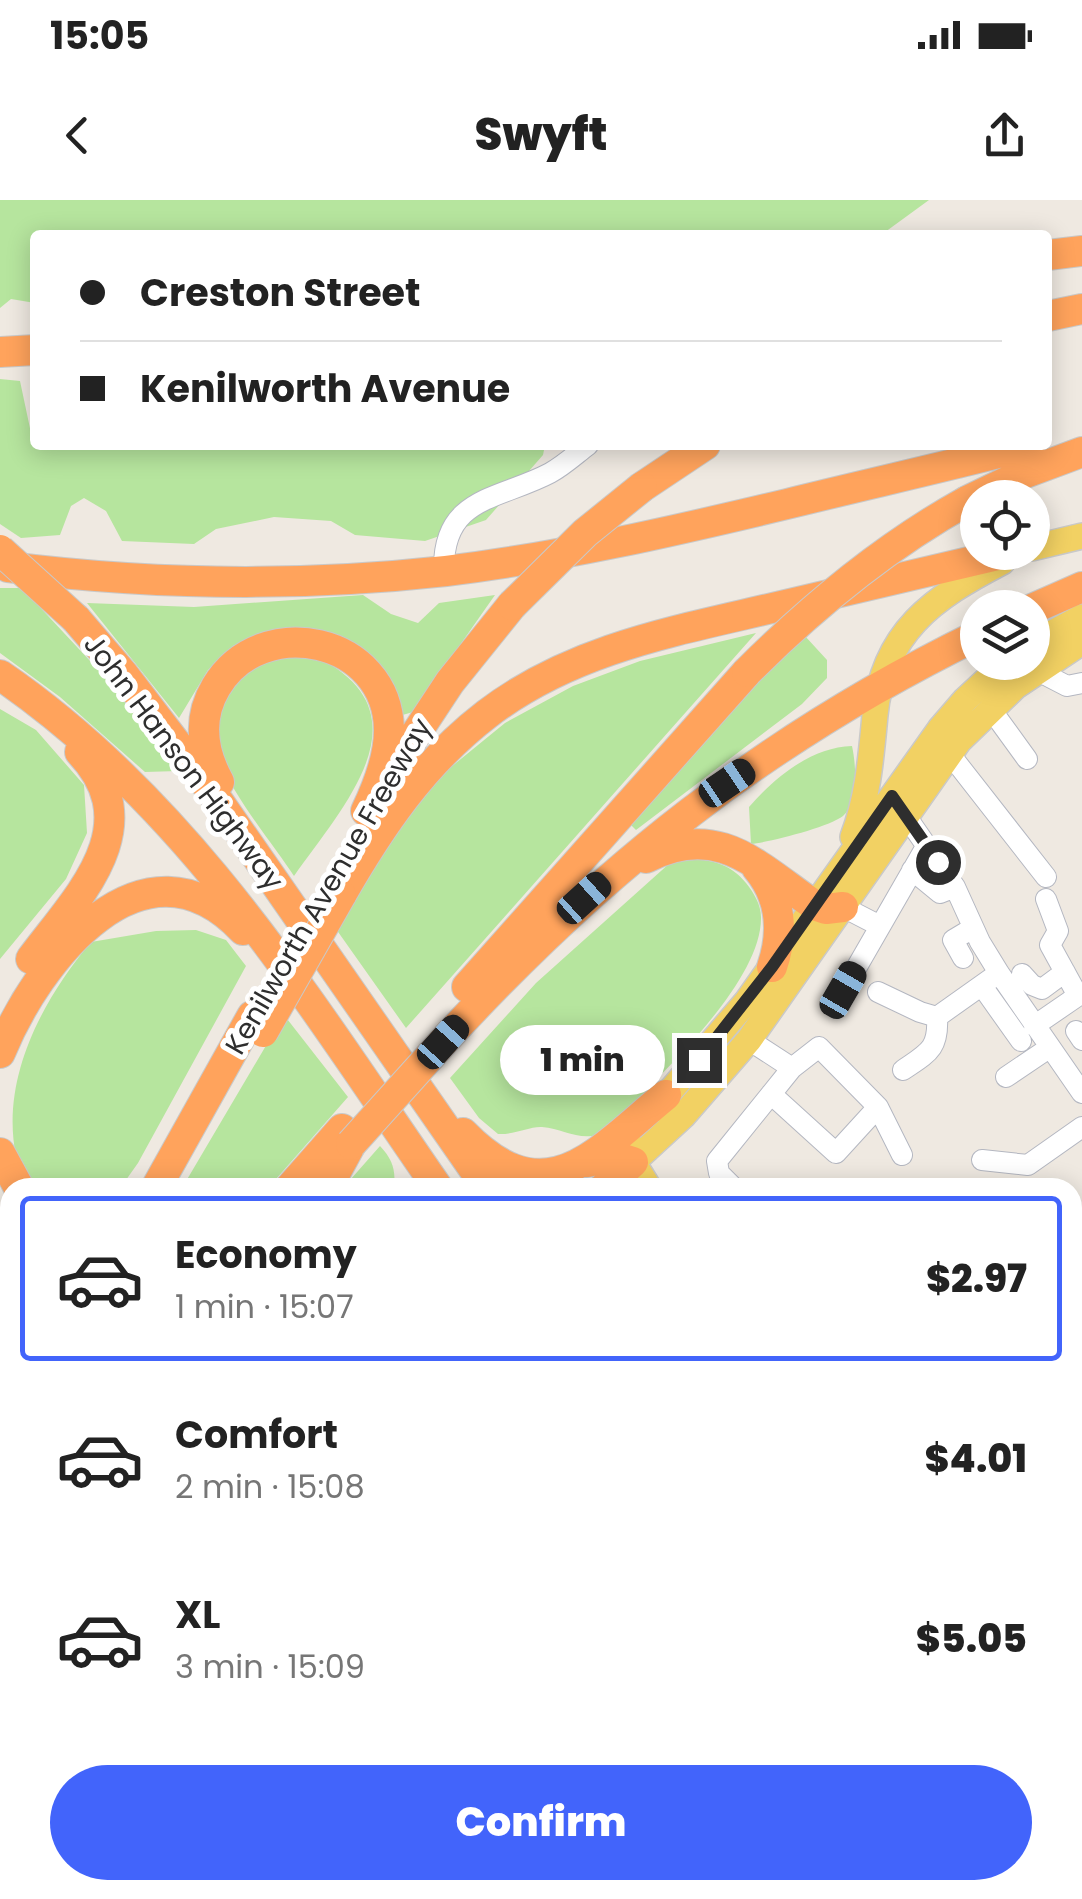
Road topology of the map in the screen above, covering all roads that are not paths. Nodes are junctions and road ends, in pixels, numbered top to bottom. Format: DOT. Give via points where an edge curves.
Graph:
graph roads {
  1 [pos="1082,251"];
  2 [pos="1052,255"];
  3 [pos="1082,271"];
  4 [pos="1052,275"];
  5 [pos="1082,309"];
  6 [pos="1052,315"];
  7 [pos="30,350"];
  8 [pos="0,352"];
  9 [pos="1082,431"];
  10 [pos="1052,439"];
  11 [pos="581,450"];
  12 [pos="698,450"];
  13 [pos="1009,450"];
  14 [pos="1082,452"];
  15 [pos="1082,536"];
  16 [pos="1050,544"];
  17 [pos="0,550"];
  18 [pos="960,564"];
  19 [pos="0,566"];
  20 [pos="986,570"];
  21 [pos="444,571"];
  22 [pos="1082,587"];
  23 [pos="1050,601"];
  24 [pos="1082,617"];
  25 [pos="1050,634"];
  26 [pos="1082,642"];
  27 [pos="960,643"];
  28 [pos="1050,661"];
  29 [pos="1,676"];
  30 [pos="1050,677"];
  31 [pos="988,680"];
  32 [pos="1024,680"];
  33 [pos="1082,683"];
  34 [pos="880,685"];
  35 [pos="990,708"];
  36 [pos="874,738"];
  37 [pos="949,753"];
  38 [pos="1027,759"];
  39 [pos="899,805"];
  40 [pos="366,811"];
  41 [pos="927,845"];
  42 [pos="744,856"];
  43 [pos="839,869"];
  44 [pos="912,870"];
  45 [pos="268,872"];
  46 [pos="1046,877"];
  47 [pos="604,881"];
  48 [pos="955,886"];
  49 [pos="334,887"];
  50 [pos="1046,900"];
  51 [pos="828,906"];
  52 [pos="880,926"];
  53 [pos="973,928"];
  54 [pos="963,958"];
  55 [pos="772,967"];
  56 [pos="1065,972"];
  57 [pos="1022,974"];
  58 [pos="990,979"];
  59 [pos="843,990"];
  60 [pos="878,992"];
  61 [pos="1081,994"];
  62 [pos="0,1008"];
  63 [pos="937,1016"];
  64 [pos="258,1024"];
  65 [pos="329,1030"];
  66 [pos="438,1034"];
  67 [pos="1027,1034"];
  68 [pos="749,1040"];
  69 [pos="1049,1048"];
  70 [pos="0,1053"];
  71 [pos="792,1068"];
  72 [pos="903,1070"];
  73 [pos="408,1072"];
  74 [pos="1006,1077"];
  75 [pos="1081,1089"];
  76 [pos="771,1094"];
  77 [pos="666,1095"];
  78 [pos="878,1106"];
  79 [pos="196,1118"];
  80 [pos="1082,1127"];
  81 [pos="346,1136"];
  82 [pos="0,1154"];
  83 [pos="902,1156"];
  84 [pos="982,1160"];
  85 [pos="584,1164"];
  86 [pos="641,1174"];
  87 [pos="14,1178"];
  88 [pos="148,1178"];
  89 [pos="162,1178"];
  90 [pos="170,1178"];
  91 [pos="301,1178"];
  92 [pos="319,1178"];
  93 [pos="331,1178"];
  94 [pos="431,1178"];
  95 [pos="480,1178"];
  96 [pos="724,1178"];
  1 -- 2 [label="highway"];
  3 -- 4 [label="highway"];
  5 -- 6 [label="highway"];
  7 -- 8 [label="highway"];
  9 -- 10 [label="highway"];
  11 -- 21 [label="street" via="550,473 469,508 448,536"];
  12 -- 40 [label="highway, Kenilworth Avenue Freeway, bridge" via="585,533 512,605 450,682"];
  13 -- 21 [label="highway" via="658,535"];
  14 -- 66 [label="highway, bridge" via="967,501 842,584 747,672"];
  15 -- 16 [label="main road"];
  17 -- 45 [label="highway, John Hanson Highway, bridge" via="76,619 147,704"];
  18 -- 49 [label="highway" via="659,635 554,672 489,712 432,762"];
  19 -- 21 [label="highway" via="218,582"];
  20 -- 34 [label="main road" via="926,608 897,644"];
  22 -- 23 [label="highway"];
  24 -- 25 [label="main road"];
  26 -- 28 [label="main road"];
  27 -- 34 [label="highway"];
  29 -- 62 [label="highway" via="91,763 109,819 97,868"];
  29 -- 65 [label="highway, John Hanson Highway" via="98,752 187,840"];
  30 -- 33 [label="street" via="1067,686"];
  31 -- 39 [label="main road" via="951,716"];
  32 -- 35 [label="main road"];
  34 -- 36 [label="main road"];
  34 -- 47 [label="highway" via="727,783"];
  35 -- 37 [label="main road"];
  35 -- 38 [label="street"];
  36 -- 39 [label="main road"];
  36 -- 43 [label="main road" via="866,795"];
  37 -- 39 [label="main road"];
  37 -- 46 [label="street"];
  39 -- 41 [label="street"];
  39 -- 43 [label="main road"];
  39 -- 51 [label="main road"];
  40 -- 45 [label="highway" via="389,731 374,683 356,662 320,643 281,642 244,656 212,694 203,740 209,764"];
  40 -- 49 [label="highway, Kenilworth Avenue Freeway"];
  41 -- 44 [label="street"];
  41 -- 48 [label="street"];
  42 -- 47 [label="highway" via="716,844 684,844"];
  42 -- 51 [label="highway"];
  42 -- 55 [label="highway" via="768,882 777,906"];
  43 -- 51 [label="main road"];
  44 -- 48 [label="street" via="940,892"];
  44 -- 52 [label="street"];
  45 -- 73 [label="highway, John Hanson Highway"];
  47 -- 66 [label="highway"];
  48 -- 53 [label="street"];
  49 -- 64 [label="highway, Kenilworth Avenue Freeway"];
  50 -- 56 [label="street" via="1058,931 1050,946"];
  51 -- 52 [label="street"];
  51 -- 55 [label="main road"];
  51 -- 68 [label="main road"];
  52 -- 59 [label="street"];
  53 -- 54 [label="street" via="953,940"];
  53 -- 58 [label="street"];
  55 -- 77 [label="main road"];
  56 -- 57 [label="street" via="1042,989"];
  56 -- 61 [label="street"];
  58 -- 63 [label="street"];
  58 -- 67 [label="street"];
  60 -- 63 [label="street"];
  61 -- 67 [label="street"];
  63 -- 72 [label="street" via="938,1037 928,1053"];
  64 -- 79 [label="highway, Kenilworth Avenue Freeway"];
  64 -- 90 [label="highway"];
  65 -- 70 [label="highway" via="225,912 195,896 163,892 116,905 87,925 40,978"];
  65 -- 94 [label="highway, John Hanson Highway"];
  66 -- 81 [label="highway"];
  67 -- 69 [label="street"];
  68 -- 71 [label="street"];
  68 -- 86 [label="main road"];
  69 -- 74 [label="street"];
  69 -- 75 [label="street"];
  71 -- 76 [label="street"];
  71 -- 78 [label="street" via="819,1047"];
  73 -- 85 [label="highway" via="496,1161 542,1173"];
  73 -- 95 [label="highway, John Hanson Highway"];
  76 -- 78 [label="street" via="836,1153"];
  76 -- 96 [label="street" via="718,1161"];
  77 -- 85 [label="highway"];
  77 -- 86 [label="main road" via="631,1149"];
  78 -- 83 [label="street"];
  79 -- 88 [label="highway"];
  79 -- 89 [label="highway, Kenilworth Avenue Freeway"];
  80 -- 84 [label="street" via="1028,1165"];
  81 -- 91 [label="highway"];
  81 -- 92 [label="highway"];
  81 -- 93 [label="highway"];
  82 -- 87 [label="highway"];
  85 -- 86 [label="highway" via="607,1156"];
}
